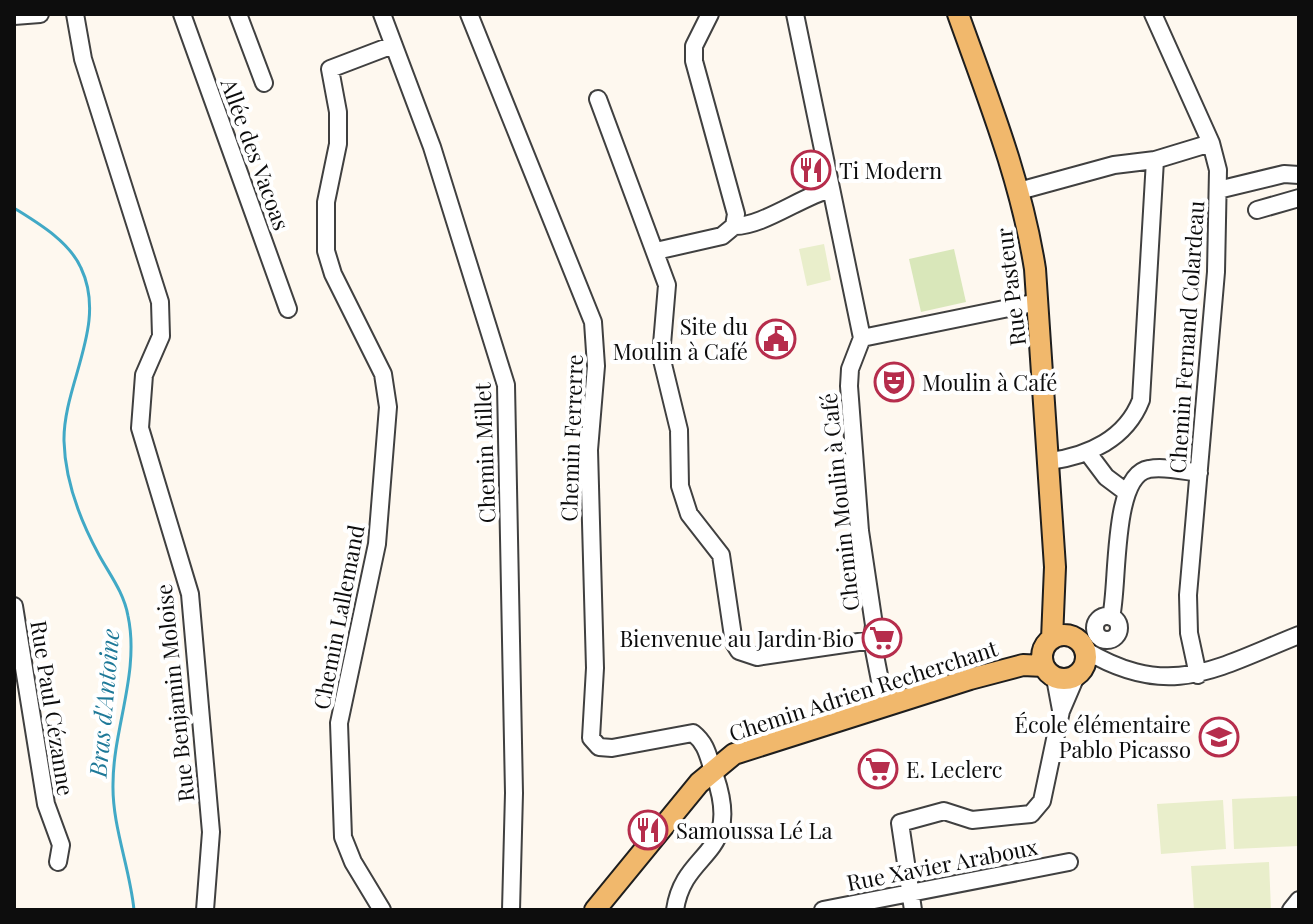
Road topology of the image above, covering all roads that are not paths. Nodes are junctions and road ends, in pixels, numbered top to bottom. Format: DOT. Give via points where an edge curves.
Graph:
graph roads {
  1 [pos="40,14"];
  2 [pos="75,14"];
  3 [pos="182,14"];
  4 [pos="238,14"];
  5 [pos="469,14"];
  6 [pos="710,14"];
  7 [pos="795,14"];
  8 [pos="958,14"];
  9 [pos="1153,14"];
  10 [pos="386,15"];
  11 [pos="14,16"];
  12 [pos="393,45"];
  13 [pos="264,83"];
  14 [pos="598,99"];
  15 [pos="1211,143"];
  16 [pos="1155,160"];
  17 [pos="1299,175"];
  18 [pos="830,189"];
  19 [pos="1218,190"];
  20 [pos="1019,191"];
  21 [pos="1299,198"];
  22 [pos="1257,210"];
  23 [pos="734,226"];
  24 [pos="656,251"];
  25 [pos="1038,302"];
  26 [pos="288,309"];
  27 [pos="862,338"];
  28 [pos="1088,453"];
  29 [pos="1050,461"];
  30 [pos="1199,473"];
  31 [pos="1126,492"];
  32 [pos="14,606"];
  33 [pos="1111,617"];
  34 [pos="1299,635"];
  35 [pos="872,640"];
  36 [pos="1085,650"];
  37 [pos="1060,660"];
  38 [pos="1111,667"];
  39 [pos="1198,675"];
  40 [pos="885,706"];
  41 [pos="712,769"];
  42 [pos="58,862"];
  43 [pos="1069,862"];
  44 [pos="1299,900"];
  45 [pos="911,902"];
  46 [pos="205,910"];
  47 [pos="382,910"];
  48 [pos="511,910"];
  49 [pos="595,910"];
  50 [pos="675,910"];
  51 [pos="823,910"];
  52 [pos="1291,910"];
  1 -- 11 [label="street"];
  2 -- 46 [label="street, Rue Benjamin Moloise" via="83,59 160,302 161,336 144,375 140,428 190,594 210,817"];
  3 -- 26 [label="street, Allée des Vacoas"];
  4 -- 13 [label="street"];
  5 -- 41 [label="street, Chemin Ferrerre" via="593,322 591,738 605,749 693,733 704,742"];
  6 -- 23 [label="street" via="694,46 694,61 736,214"];
  7 -- 18 [label="street"];
  8 -- 20 [label="main road, Rue Pasteur"];
  9 -- 15 [label="street, Chemin Fernand Colardeau"];
  10 -- 12 [label="street, Chemin Millet"];
  12 -- 47 [label="street, Chemin Lallemand" via="330,69 338,144 325,211 329,263 387,388 377,544 339,723 343,837"];
  12 -- 48 [label="street, Chemin Millet" via="432,147 506,385 514,793"];
  14 -- 24 [label="street"];
  15 -- 16 [label="street"];
  15 -- 19 [label="street, Chemin Fernand Colardeau"];
  16 -- 20 [label="street" via="1114,165"];
  16 -- 28 [label="street" via="1141,400 1125,428"];
  17 -- 19 [label="street"];
  18 -- 23 [label="street" via="744,227"];
  18 -- 27 [label="street"];
  19 -- 30 [label="street, Chemin Fernand Colardeau"];
  20 -- 25 [label="main road, Rue Pasteur"];
  21 -- 22 [label="street"];
  23 -- 24 [label="street" via="722,236"];
  24 -- 35 [label="street" via="667,285 661,356 679,430 680,486 689,514 721,555 734,643 739,651 757,657"];
  25 -- 27 [label="street"];
  25 -- 29 [label="main road, Rue Pasteur"];
  27 -- 35 [label="street, Chemin Moulin à Café" via="849,386"];
  28 -- 29 [label="street"];
  28 -- 31 [label="street"];
  29 -- 37 [label="main road, Rue Pasteur"];
  30 -- 31 [label="street" via="1150,469 1139,473"];
  30 -- 39 [label="street, Chemin Fernand Colardeau" via="1188,613"];
  31 -- 33 [label="street"];
  32 -- 42 [label="street, Rue Paul Cézanne" via="46,804 61,845"];
  34 -- 39 [label="street"];
  35 -- 40 [label="street, Chemin Moulin à Café"];
  36 -- 37 [label="main road"];
  36 -- 38 [label="street"];
  37 -- 38 [label="street"];
  37 -- 40 [label="main road, Chemin Adrien Recherchant" via="1023,665"];
  37 -- 45 [label="street" via="1061,711 1042,801 1031,814 972,820 944,811 900,823"];
  38 -- 39 [label="street" via="1139,676"];
  40 -- 41 [label="main road, Chemin Adrien Recherchant" via="734,754"];
  41 -- 49 [label="main road, Chemin Adrien Recherchant"];
  41 -- 50 [label="street" via="724,803 723,825 683,886"];
  43 -- 45 [label="street, Rue Xavier Araboux"];
  44 -- 52 [label="street"];
  45 -- 51 [label="street, Rue Xavier Araboux"];
}
